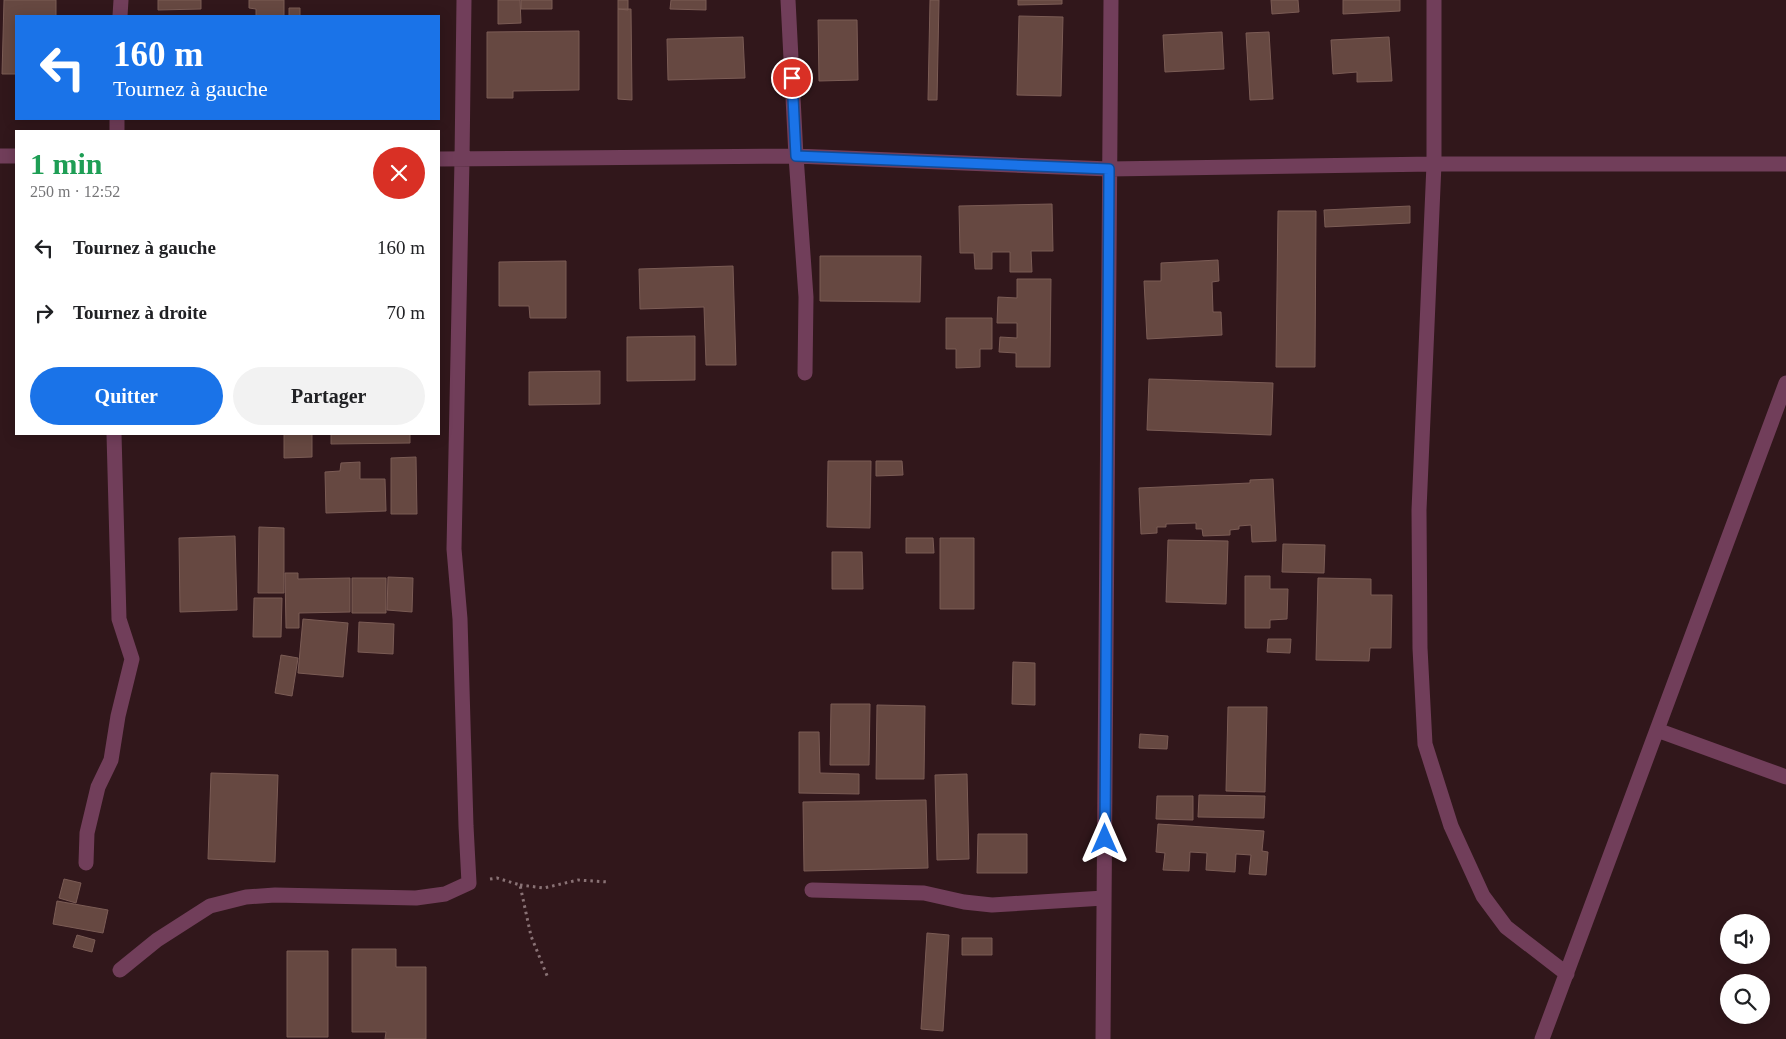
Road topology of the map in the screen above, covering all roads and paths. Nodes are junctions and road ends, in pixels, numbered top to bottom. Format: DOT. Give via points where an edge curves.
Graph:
graph roads {
  1 [pos="121,0"];
  2 [pos="464,0"];
  3 [pos="788,0"];
  4 [pos="1111,0"];
  5 [pos="1434,0"];
  6 [pos="120,15"];
  7 [pos="0,156"];
  8 [pos="15,156"];
  9 [pos="796,156"];
  10 [pos="440,159"];
  11 [pos="462,160"];
  12 [pos="1434,164"];
  13 [pos="1786,164"];
  14 [pos="1109,169"];
  15 [pos="805,372"];
  16 [pos="1786,382"];
  17 [pos="1780,418"];
  18 [pos="114,435"];
  19 [pos="1657,730"];
  20 [pos="1786,777"];
  21 [pos="86,863"];
  22 [pos="608,882"];
  23 [pos="470,883"];
  24 [pos="520,885"];
  25 [pos="812,890"];
  26 [pos="1104,898"];
  27 [pos="120,970"];
  28 [pos="1567,974"];
  29 [pos="548,978"];
  30 [pos="1103,1039"];
  31 [pos="1542,1039"];
  1 -- 6 [label="street"];
  2 -- 11 [label="street"];
  3 -- 9 [label="street"];
  4 -- 14 [label="street"];
  5 -- 12 [label="street"];
  7 -- 8 [label="street"];
  9 -- 11 [label="street"];
  9 -- 14 [label="street"];
  9 -- 15 [label="street" via="806,297"];
  10 -- 11 [label="street"];
  11 -- 23 [label="street" via="454,549 460,618"];
  12 -- 13 [label="street"];
  12 -- 14 [label="street"];
  12 -- 28 [label="street" via="1419,510 1420,648 1425,744 1451,826 1483,896 1506,927"];
  14 -- 26 [label="street"];
  16 -- 17 [label="street"];
  17 -- 19 [label="street"];
  18 -- 21 [label="street" via="119,619 132,659 111,760 98,787 87,833"];
  19 -- 20 [label="street"];
  19 -- 28 [label="street"];
  22 -- 24 [label="path" via="578,880 544,888"];
  23 -- 24 [label="path" via="497,878"];
  23 -- 27 [label="street" via="445,894 416,898 246,897 210,906 157,940"];
  24 -- 29 [label="path" via="531,936"];
  25 -- 26 [label="street" via="924,892 992,905"];
  26 -- 30 [label="street"];
  28 -- 31 [label="street"];
}
